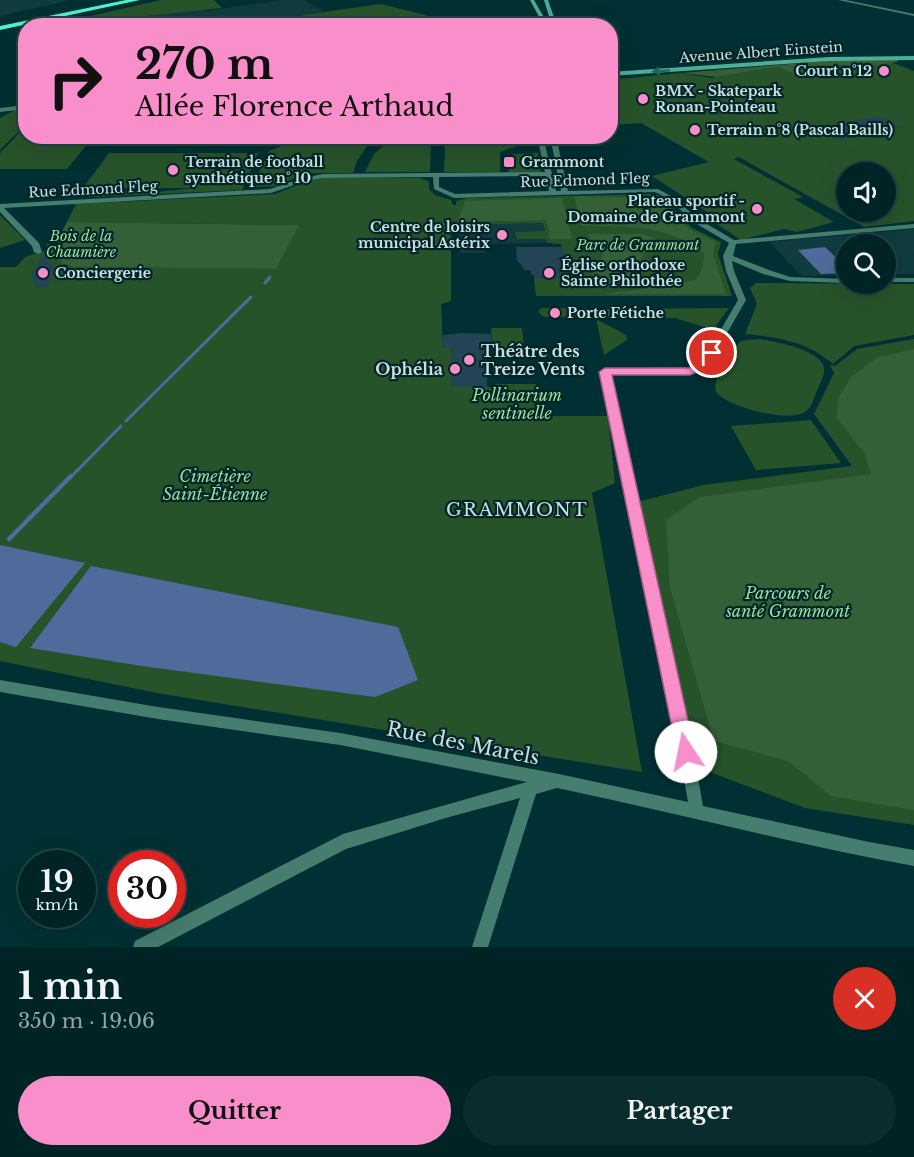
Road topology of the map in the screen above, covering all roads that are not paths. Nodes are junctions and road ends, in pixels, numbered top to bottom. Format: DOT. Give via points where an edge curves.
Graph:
graph roads {
  1 [pos="108,0"];
  2 [pos="124,0"];
  3 [pos="136,0"];
  4 [pos="532,0"];
  5 [pos="546,0"];
  6 [pos="840,0"];
  7 [pos="914,15"];
  8 [pos="30,18"];
  9 [pos="35,18"];
  10 [pos="38,18"];
  11 [pos="542,18"];
  12 [pos="552,18"];
  13 [pos="18,21"];
  14 [pos="18,21"];
  15 [pos="18,22"];
  16 [pos="0,25"];
  17 [pos="914,58"];
  18 [pos="618,73"];
  19 [pos="18,108"];
  20 [pos="2,111"];
  21 [pos="542,144"];
  22 [pos="555,144"];
  23 [pos="548,174"];
  24 [pos="436,175"];
  25 [pos="565,192"];
  26 [pos="553,193"];
  27 [pos="0,207"];
  28 [pos="914,226"];
  29 [pos="733,242"];
  30 [pos="38,252"];
  31 [pos="727,256"];
  32 [pos="896,280"];
  33 [pos="914,280"];
  34 [pos="836,281"];
  35 [pos="0,686"];
  36 [pos="559,782"];
  37 [pos="531,787"];
  38 [pos="697,813"];
  39 [pos="914,858"];
  40 [pos="141,947"];
  41 [pos="480,947"];
  1 -- 8 [label="highway"];
  2 -- 9 [label="highway"];
  3 -- 10 [label="highway"];
  4 -- 11 [label="main road"];
  5 -- 12 [label="main road"];
  6 -- 7 [label="street"];
  13 -- 16 [label="highway"];
  14 -- 16 [label="highway"];
  15 -- 16 [label="highway"];
  17 -- 18 [label="main road, Avenue Albert Einstein, one-way" via="829,59"];
  19 -- 20 [label="street"];
  21 -- 23 [label="street"];
  22 -- 25 [label="street"];
  23 -- 24 [label="street, Rue Edmond Fleg"];
  23 -- 26 [label="street"];
  24 -- 26 [label="street, Rue Edmond Fleg" via="436,188 454,196"];
  24 -- 27 [label="street, Rue Edmond Fleg" via="322,176 271,191"];
  25 -- 26 [label="street, Rue Edmond Fleg"];
  25 -- 29 [label="street, Rue Edmond Fleg" via="656,190"];
  27 -- 30 [label="street"];
  28 -- 29 [label="street"];
  29 -- 31 [label="street"];
  31 -- 34 [label="street" via="790,279"];
  31 -- 38 [label="street" via="742,300 704,366 696,370 605,372"];
  32 -- 33 [label="street"];
  35 -- 36 [label="street, Rue des Marels" via="340,739"];
  36 -- 37 [label="street"];
  36 -- 38 [label="street, Rue des Marels"];
  37 -- 40 [label="street" via="343,842"];
  37 -- 41 [label="street"];
  38 -- 39 [label="street, Rue des Marels"];
}
